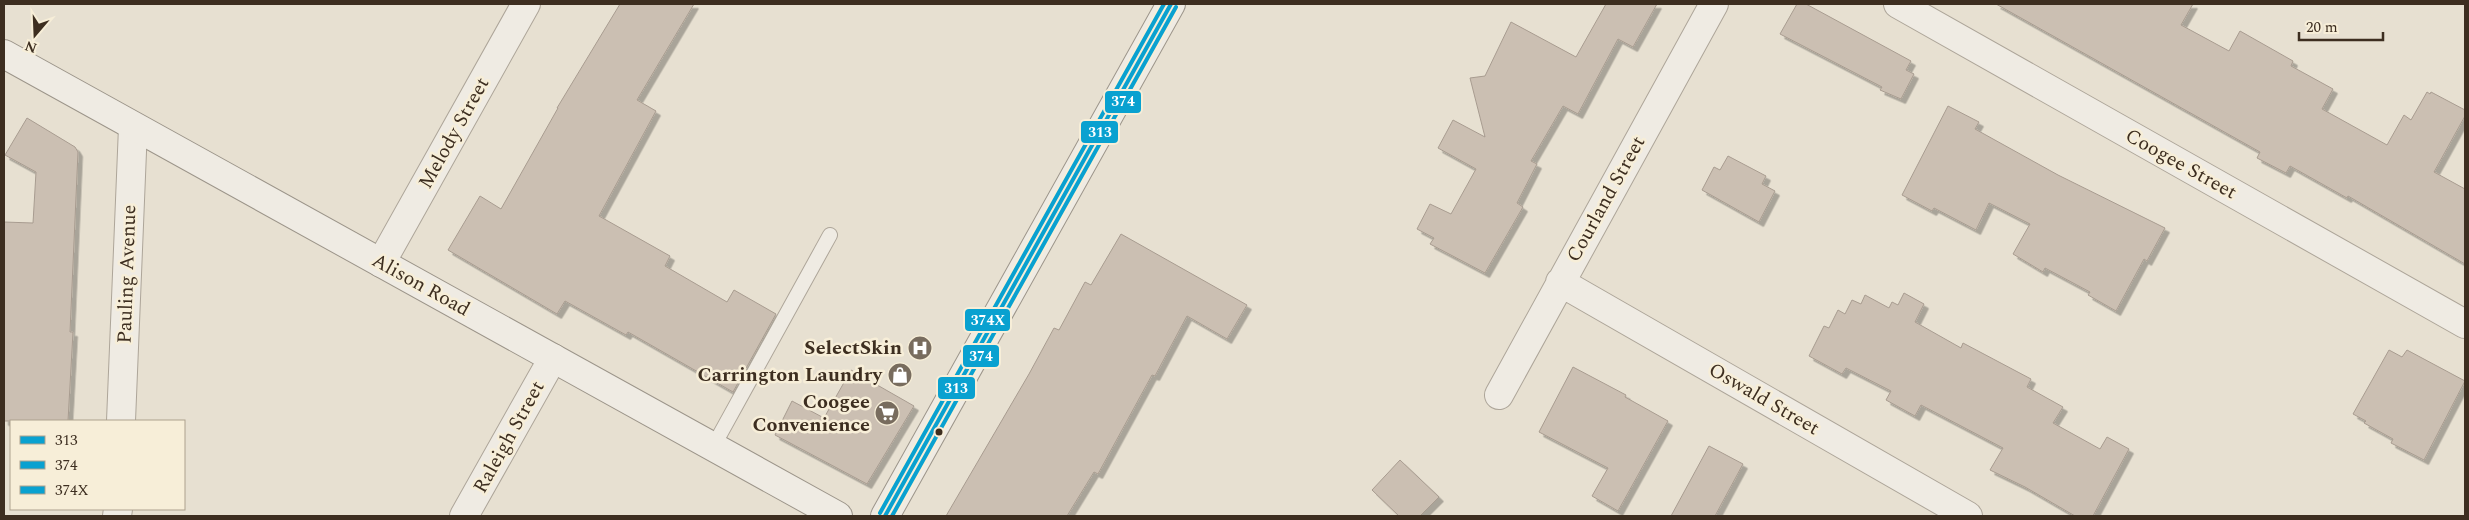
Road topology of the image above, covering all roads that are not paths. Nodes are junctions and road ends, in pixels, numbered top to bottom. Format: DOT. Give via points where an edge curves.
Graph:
graph roads {
  1 [pos="526,4"];
  2 [pos="1171,4"];
  3 [pos="1714,4"];
  4 [pos="1898,4"];
  5 [pos="4,54"];
  6 [pos="133,127"];
  7 [pos="830,235"];
  8 [pos="381,263"];
  9 [pos="1560,282"];
  10 [pos="2465,324"];
  11 [pos="553,358"];
  12 [pos="1499,396"];
  13 [pos="121,420"];
  14 [pos="713,447"];
  15 [pos="464,516"];
  16 [pos="838,516"];
  17 [pos="885,516"];
  18 [pos="1968,516"];
  1 -- 8 [label="street, Melody Street"];
  2 -- 17 [label="street"];
  3 -- 9 [label="street, Courland Street"];
  4 -- 10 [label="street, Coogee Street"];
  5 -- 6 [label="street, Alison Road"];
  6 -- 8 [label="street, Alison Road"];
  6 -- 13 [label="street, Pauling Avenue"];
  7 -- 14 [label="lane"];
  8 -- 11 [label="street, Alison Road"];
  9 -- 12 [label="street, Courland Street"];
  9 -- 18 [label="street, Oswald Street"];
  11 -- 14 [label="street, Alison Road"];
  11 -- 15 [label="street, Raleigh Street"];
  14 -- 16 [label="street, Alison Road"];
}
